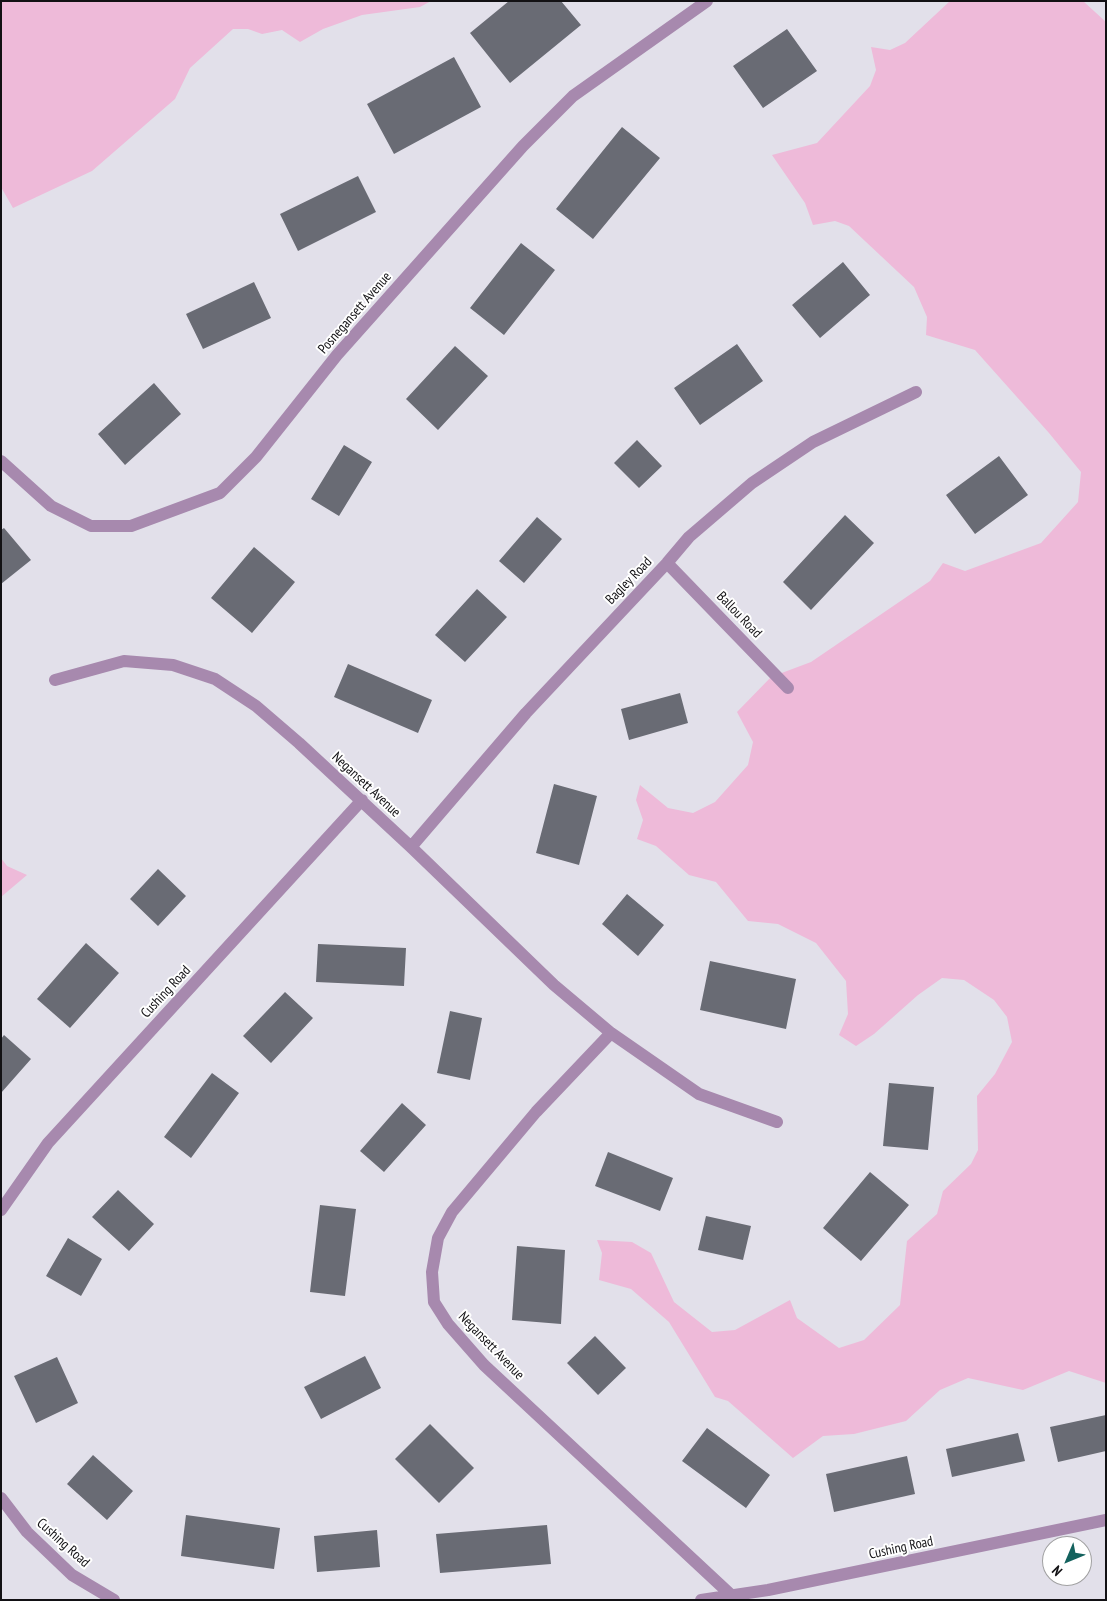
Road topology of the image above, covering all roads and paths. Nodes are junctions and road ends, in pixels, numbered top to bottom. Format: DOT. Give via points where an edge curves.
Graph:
graph roads {
  1 [pos="707,1"];
  2 [pos="916,392"];
  3 [pos="1,462"];
  4 [pos="668,563"];
  5 [pos="55,680"];
  6 [pos="788,688"];
  7 [pos="362,800"];
  8 [pos="411,847"];
  9 [pos="611,1033"];
  10 [pos="777,1122"];
  11 [pos="1,1210"];
  12 [pos="1,1498"];
  13 [pos="1106,1520"];
  14 [pos="731,1595"];
  15 [pos="114,1600"];
  16 [pos="701,1600"];
  1 -- 3 [label="street, Posnegansett Avenue" via="574,96 523,146 338,355 256,457 220,493 131,526 91,526 51,506"];
  2 -- 4 [label="street, Bagley Road" via="813,442 752,483 689,537"];
  4 -- 6 [label="street, Ballou Road"];
  4 -- 8 [label="street, Bagley Road" via="526,712"];
  5 -- 7 [label="street, Negansett Avenue" via="124,662 173,665 215,679 256,706"];
  7 -- 8 [label="street, Negansett Avenue"];
  7 -- 11 [label="street, Cushing Road" via="48,1143"];
  8 -- 9 [label="street, Negansett Avenue" via="554,985"];
  9 -- 10 [label="street, Negansett Avenue" via="699,1094"];
  9 -- 14 [label="street, Negansett Avenue" via="536,1112 452,1212 438,1238 432,1272 434,1302 448,1324 484,1365"];
  12 -- 15 [label="street, Cushing Road" via="27,1532 72,1575"];
  13 -- 14 [label="street, Cushing Road"];
  14 -- 16 [label="street, Cushing Road"];
}
